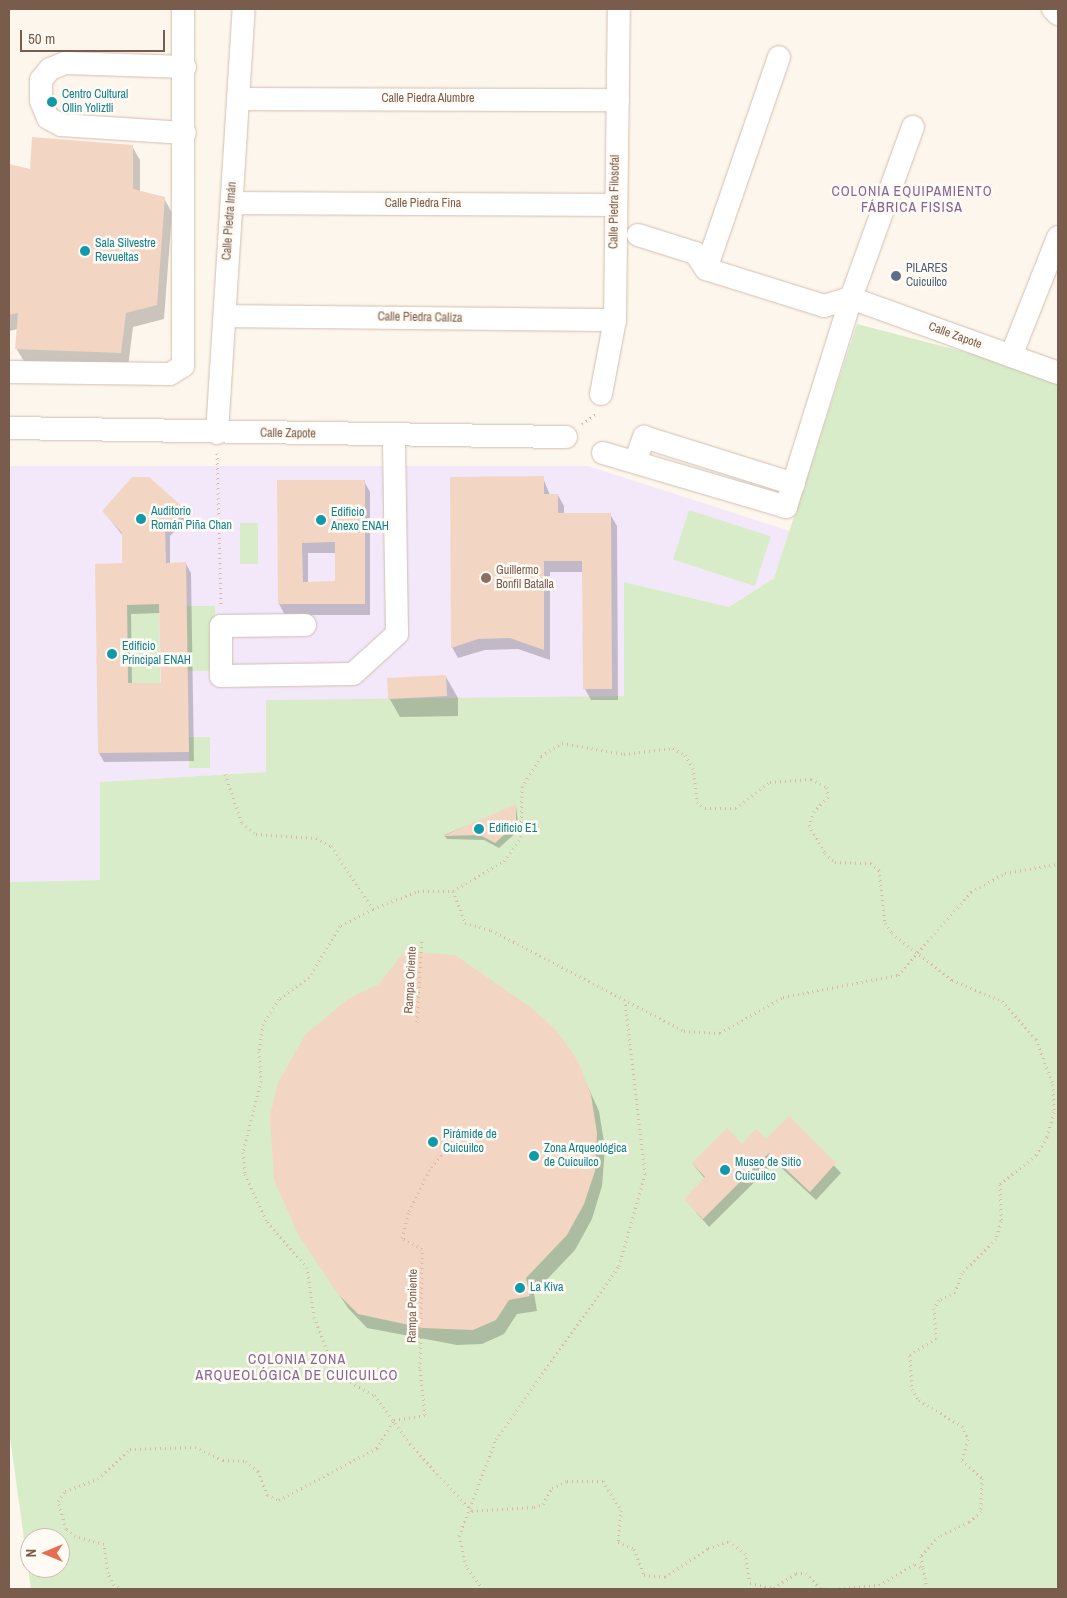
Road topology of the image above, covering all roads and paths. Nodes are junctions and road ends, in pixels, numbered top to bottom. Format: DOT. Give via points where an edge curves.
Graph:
graph roads {
  1 [pos="182,9"];
  2 [pos="244,9"];
  3 [pos="619,9"];
  4 [pos="1053,9"];
  5 [pos="1058,14"];
  6 [pos="779,57"];
  7 [pos="185,67"];
  8 [pos="238,99"];
  9 [pos="618,100"];
  10 [pos="913,127"];
  11 [pos="185,133"];
  12 [pos="232,203"];
  13 [pos="614,204"];
  14 [pos="638,235"];
  15 [pos="1058,237"];
  16 [pos="706,269"];
  17 [pos="851,298"];
  18 [pos="224,316"];
  19 [pos="615,320"];
  20 [pos="1011,356"];
  21 [pos="9,372"];
  22 [pos="1058,373"];
  23 [pos="601,394"];
  24 [pos="9,428"];
  25 [pos="217,433"];
  26 [pos="394,435"];
  27 [pos="566,437"];
  28 [pos="603,452"];
  29 [pos="221,606"];
  30 [pos="305,625"];
  31 [pos="225,774"];
  32 [pos="1058,864"];
  33 [pos="453,891"];
  34 [pos="373,909"];
  35 [pos="422,938"];
  36 [pos="920,952"];
  37 [pos="624,999"];
  38 [pos="417,1022"];
  39 [pos="450,1144"];
  40 [pos="394,1420"];
  41 [pos="472,1511"];
  42 [pos="923,1568"];
  43 [pos="123,1589"];
  44 [pos="482,1589"];
  45 [pos="828,1589"];
  46 [pos="834,1589"];
  47 [pos="926,1589"];
  1 -- 7 [label="street"];
  2 -- 8 [label="street, Calle Piedra Imán"];
  3 -- 9 [label="street, Calle Piedra Filosofal"];
  4 -- 5 [label="street"];
  6 -- 16 [label="street"];
  7 -- 11 [label="street"];
  7 -- 11 [label="street" via="66,63 50,69 41,80 41,101 48,118 61,125"];
  8 -- 9 [label="street, Calle Piedra Alumbre"];
  8 -- 12 [label="street, Calle Piedra Imán"];
  9 -- 13 [label="street, Calle Piedra Filosofal"];
  10 -- 17 [label="street"];
  11 -- 21 [label="street" via="183,366 170,374"];
  12 -- 13 [label="street, Calle Piedra Fina"];
  12 -- 18 [label="street, Calle Piedra Imán"];
  13 -- 19 [label="street, Calle Piedra Filosofal"];
  14 -- 16 [label="street" via="695,253"];
  15 -- 20 [label="street"];
  16 -- 17 [label="street" via="824,306"];
  17 -- 20 [label="street, Calle Zapote"];
  17 -- 28 [label="street" via="794,484 644,437 635,462"];
  18 -- 19 [label="street, Calle Piedra Caliza"];
  18 -- 25 [label="street, Calle Piedra Imán"];
  19 -- 23 [label="street, Calle Piedra Filosofal"];
  20 -- 22 [label="street, Calle Zapote"];
  24 -- 25 [label="street, Calle Zapote"];
  25 -- 26 [label="street, Calle Zapote"];
  25 -- 29 [label="path"];
  26 -- 27 [label="street, Calle Zapote"];
  26 -- 30 [label="street" via="397,634 353,674 221,676 221,626"];
  31 -- 34 [label="path" via="242,823 256,834 316,838 330,846"];
  32 -- 36 [label="path" via="1005,873 971,892"];
  33 -- 34 [label="path" via="418,891"];
  33 -- 36 [label="path" via="493,869 515,849 525,822 522,787 549,748 575,744 624,754 673,748 685,755 692,768 697,802 705,808 736,808 770,782 821,781 828,797 811,818 816,840 835,862 871,863 879,870 885,924"];
  33 -- 37 [label="path" via="465,924 492,930"];
  34 -- 40 [label="path" via="340,926 309,977 279,999 263,1024 260,1095 243,1152 256,1204 307,1268 314,1317 337,1374 374,1395"];
  35 -- 38 [label="path, Rampa Oriente"];
  36 -- 37 [label="path" via="898,975 784,997 720,1033 684,1031"];
  36 -- 42 [label="path" via="952,980 1002,1001 1036,1039 1053,1084 1054,1112 1036,1155 1000,1184 1001,1220 996,1239 962,1273 955,1292 939,1300 934,1308 936,1338 910,1355 912,1389 919,1400 962,1426 968,1448 962,1460 982,1478 981,1511 932,1542 921,1556"];
  37 -- 41 [label="path" via="645,1174 619,1266 496,1439"];
  39 -- 40 [label="path, Rampa Poniente" via="431,1167 404,1226 402,1238 422,1249 425,1415"];
  40 -- 41 [label="path"];
  40 -- 43 [label="path" via="377,1448 279,1500 267,1495 258,1471 246,1460 223,1460 195,1447 130,1449 98,1480 64,1491 58,1501 66,1529 75,1536 104,1544 108,1573 114,1585"];
  41 -- 44 [label="path" via="459,1536 466,1566"];
  41 -- 45 [label="path" via="534,1507 543,1504 552,1488 567,1481 603,1481 621,1510 618,1542 634,1549 644,1575 665,1577 708,1548 729,1541 745,1553 750,1583 774,1588 796,1573 806,1573 820,1588"];
  42 -- 46 [label="path" via="914,1564 879,1585"];
  42 -- 47 [label="path"];
}
